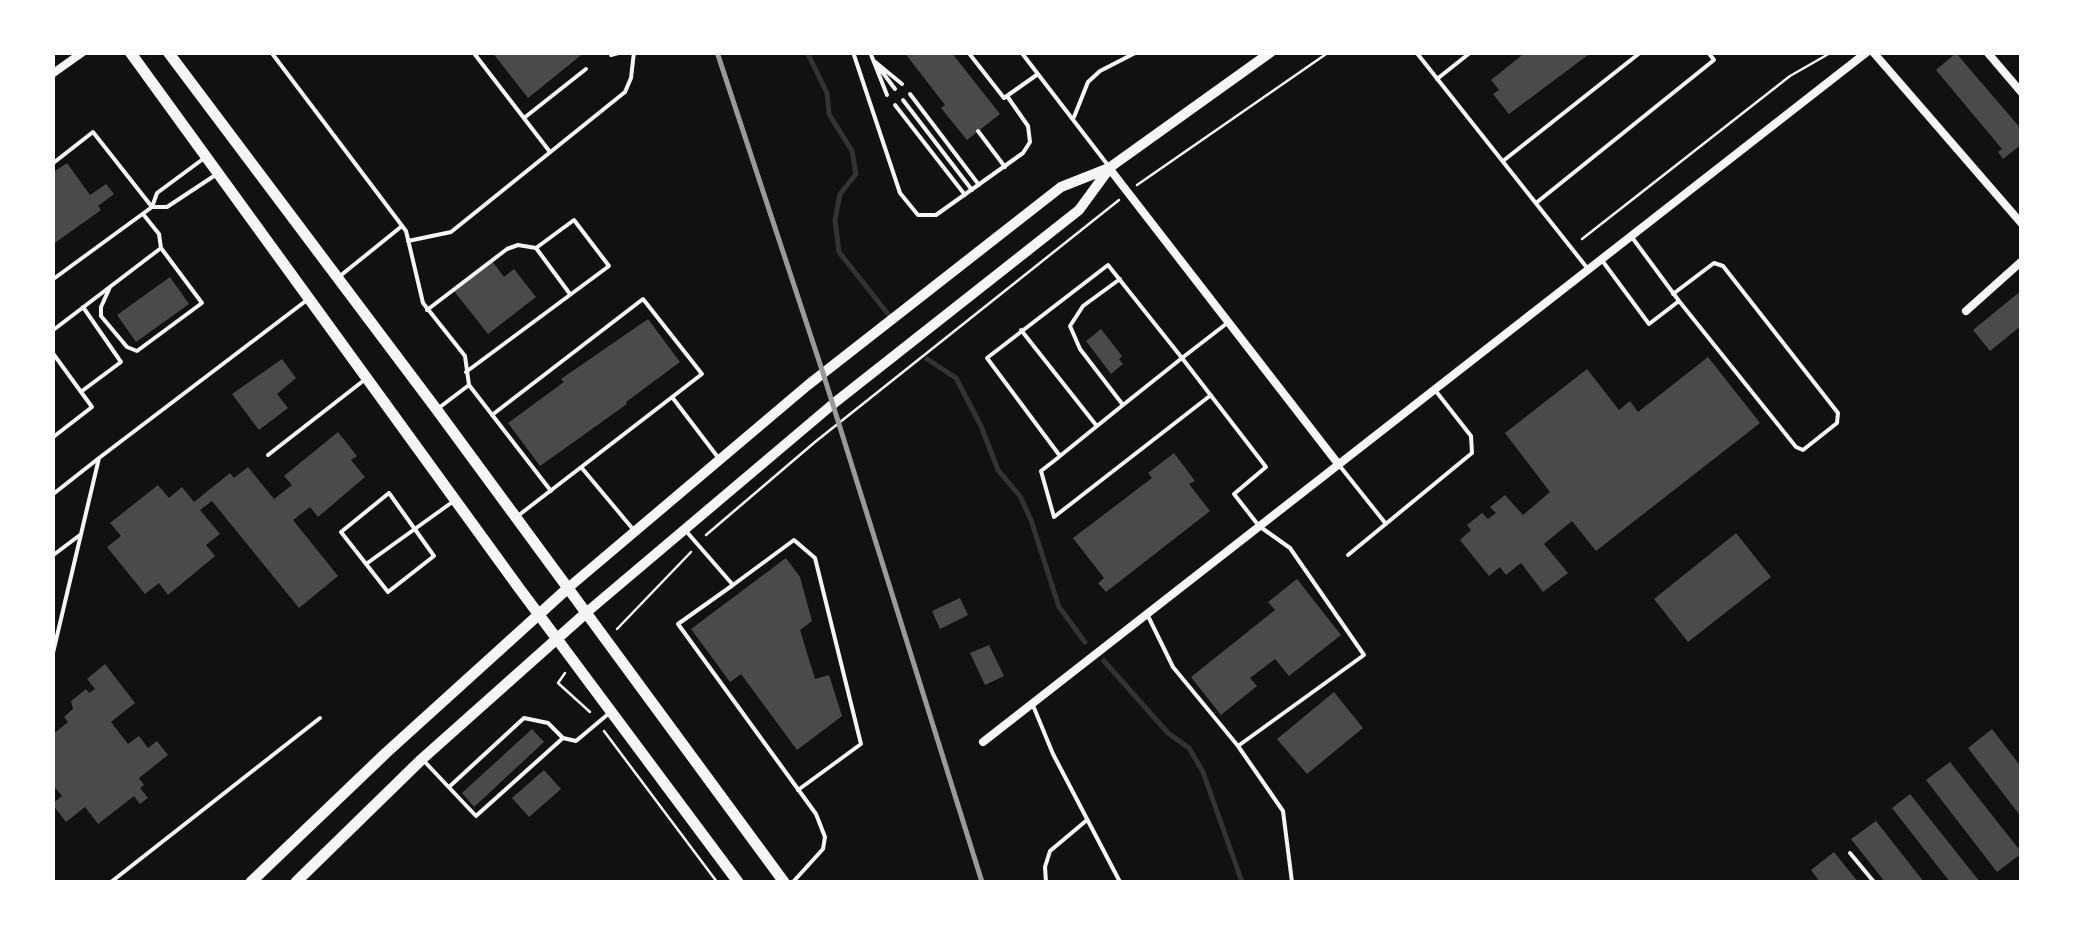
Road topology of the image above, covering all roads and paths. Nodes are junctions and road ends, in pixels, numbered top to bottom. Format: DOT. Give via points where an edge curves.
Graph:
graph roads {
  1 [pos="83,52"];
  2 [pos="130,52"];
  3 [pos="168,52"];
  4 [pos="271,52"];
  5 [pos="473,52"];
  6 [pos="622,52"];
  7 [pos="634,52"];
  8 [pos="853,52"];
  9 [pos="870,52"];
  10 [pos="968,52"];
  11 [pos="1021,52"];
  12 [pos="1137,52"];
  13 [pos="1271,52"];
  14 [pos="1328,52"];
  15 [pos="1416,52"];
  16 [pos="1471,52"];
  17 [pos="1641,52"];
  18 [pos="1708,52"];
  19 [pos="1832,52"];
  20 [pos="1870,52"];
  21 [pos="1987,52"];
  22 [pos="610,55"];
  23 [pos="874,62"];
  24 [pos="586,70"];
  25 [pos="52,74"];
  26 [pos="1038,74"];
  27 [pos="1438,79"];
  28 [pos="902,84"];
  29 [pos="895,89"];
  30 [pos="2022,92"];
  31 [pos="910,94"];
  32 [pos="887,95"];
  33 [pos="1005,97"];
  34 [pos="903,100"];
  35 [pos="896,105"];
  36 [pos="524,118"];
  37 [pos="1073,120"];
  38 [pos="978,131"];
  39 [pos="550,152"];
  40 [pos="207,156"];
  41 [pos="1502,161"];
  42 [pos="52,164"];
  43 [pos="1008,165"];
  44 [pos="1110,168"];
  45 [pos="218,173"];
  46 [pos="1148,176"];
  47 [pos="979,185"];
  48 [pos="972,190"];
  49 [pos="966,195"];
  50 [pos="1536,203"];
  51 [pos="152,207"];
  52 [pos="1109,207"];
  53 [pos="143,214"];
  54 [pos="2022,224"];
  55 [pos="402,226"];
  56 [pos="1630,235"];
  57 [pos="1582,239"];
  58 [pos="408,241"];
  59 [pos="161,248"];
  60 [pos="536,248"];
  61 [pos="1601,258"];
  62 [pos="2022,261"];
  63 [pos="1588,268"];
  64 [pos="336,279"];
  65 [pos="52,280"];
  66 [pos="1120,280"];
  67 [pos="110,287"];
  68 [pos="570,294"];
  69 [pos="1674,294"];
  70 [pos="310,298"];
  71 [pos="1679,301"];
  72 [pos="84,307"];
  73 [pos="428,310"];
  74 [pos="1966,311"];
  75 [pos="1229,322"];
  76 [pos="1021,330"];
  77 [pos="52,331"];
  78 [pos="52,352"];
  79 [pos="1182,358"];
  80 [pos="466,372"];
  81 [pos="367,378"];
  82 [pos="469,385"];
  83 [pos="1435,390"];
  84 [pos="82,392"];
  85 [pos="1211,396"];
  86 [pos="672,397"];
  87 [pos="1123,405"];
  88 [pos="437,410"];
  89 [pos="492,415"];
  90 [pos="1096,426"];
  91 [pos="54,434"];
  92 [pos="268,455"];
  93 [pos="1060,456"];
  94 [pos="98,458"];
  95 [pos="720,460"];
  96 [pos="1339,465"];
  97 [pos="581,467"];
  98 [pos="551,491"];
  99 [pos="52,495"];
  100 [pos="455,500"];
  101 [pos="516,518"];
  102 [pos="1386,524"];
  103 [pos="1259,526"];
  104 [pos="714,527"];
  105 [pos="684,528"];
  106 [pos="414,529"];
  107 [pos="635,532"];
  108 [pos="81,534"];
  109 [pos="689,554"];
  110 [pos="1348,555"];
  111 [pos="52,556"];
  112 [pos="366,564"];
  113 [pos="733,585"];
  114 [pos="568,588"];
  115 [pos="64,610"];
  116 [pos="587,612"];
  117 [pos="537,613"];
  118 [pos="1147,614"];
  119 [pos="52,618"];
  120 [pos="556,638"];
  121 [pos="604,640"];
  122 [pos="52,657"];
  123 [pos="575,664"];
  124 [pos="1032,703"];
  125 [pos="586,706"];
  126 [pos="611,712"];
  127 [pos="320,718"];
  128 [pos="563,738"];
  129 [pos="612,742"];
  130 [pos="984,742"];
  131 [pos="1238,746"];
  132 [pos="422,759"];
  133 [pos="449,787"];
  134 [pos="798,790"];
  135 [pos="1088,820"];
  136 [pos="1850,853"];
  137 [pos="111,882"];
  138 [pos="251,882"];
  139 [pos="296,882"];
  140 [pos="717,882"];
  141 [pos="738,882"];
  142 [pos="784,882"];
  143 [pos="793,882"];
  144 [pos="1046,882"];
  145 [pos="1120,882"];
  146 [pos="1292,882"];
  147 [pos="1874,882"];
  1 -- 25 [label="street"];
  2 -- 40 [label="main road"];
  3 -- 64 [label="main road"];
  4 -- 55 [label="lane"];
  5 -- 36 [label="lane"];
  6 -- 22 [label="lane"];
  7 -- 39 [label="lane" via="625,92"];
  8 -- 49 [label="lane" via="904,201 925,217"];
  9 -- 23 [label="lane"];
  10 -- 33 [label="lane"];
  11 -- 26 [label="lane"];
  12 -- 37 [label="lane" via="1088,82"];
  13 -- 44 [label="street"];
  14 -- 46 [label="path"];
  15 -- 27 [label="lane"];
  16 -- 27 [label="lane"];
  17 -- 41 [label="lane"];
  18 -- 50 [label="lane" via="1714,60"];
  19 -- 57 [label="path" via="1790,76"];
  20 -- 54 [label="street"];
  20 -- 56 [label="street"];
  21 -- 30 [label="street"];
  23 -- 28 [label="lane"];
  23 -- 29 [label="lane"];
  23 -- 32 [label="lane"];
  24 -- 36 [label="lane"];
  26 -- 33 [label="lane"];
  26 -- 37 [label="lane"];
  27 -- 41 [label="lane"];
  31 -- 47 [label="lane"];
  33 -- 43 [label="lane" via="1030,134"];
  34 -- 48 [label="lane"];
  35 -- 49 [label="lane"];
  36 -- 39 [label="lane"];
  37 -- 44 [label="lane"];
  38 -- 43 [label="lane"];
  39 -- 58 [label="lane" via="452,232"];
  40 -- 45 [label="main road"];
  40 -- 51 [label="lane" via="157,193"];
  41 -- 50 [label="lane"];
  42 -- 51 [label="lane" via="93,132"];
  43 -- 47 [label="lane"];
  44 -- 75 [label="street"];
  44 -- 95 [label="street" via="1060,187"];
  44 -- 105 [label="street" via="1080,210"];
  45 -- 51 [label="lane" via="167,207"];
  45 -- 70 [label="main road"];
  47 -- 48 [label="lane"];
  48 -- 49 [label="lane"];
  50 -- 63 [label="lane"];
  51 -- 53 [label="lane"];
  52 -- 104 [label="path"];
  53 -- 59 [label="lane"];
  53 -- 65 [label="lane"];
  55 -- 58 [label="lane"];
  55 -- 64 [label="lane"];
  56 -- 61 [label="street"];
  56 -- 69 [label="lane"];
  58 -- 73 [label="lane"];
  59 -- 67 [label="lane"];
  59 -- 67 [label="lane" via="202,303 137,351 101,316"];
  60 -- 68 [label="lane"];
  60 -- 68 [label="lane" via="574,220 609,266"];
  60 -- 73 [label="lane" via="507,249"];
  61 -- 63 [label="street"];
  61 -- 71 [label="lane" via="1648,324"];
  62 -- 74 [label="street"];
  63 -- 83 [label="street"];
  64 -- 88 [label="main road"];
  66 -- 76 [label="lane" via="1108,265"];
  66 -- 79 [label="lane"];
  66 -- 87 [label="lane" via="1082,306 1070,326"];
  67 -- 72 [label="lane"];
  68 -- 80 [label="lane"];
  69 -- 71 [label="lane"];
  69 -- 71 [label="lane" via="1714,263 1723,266 1838,414 1836,423 1803,450 1796,447"];
  70 -- 81 [label="main road"];
  70 -- 94 [label="lane"];
  72 -- 77 [label="lane"];
  72 -- 84 [label="lane" via="121,362"];
  73 -- 80 [label="lane" via="465,356"];
  75 -- 79 [label="lane"];
  75 -- 96 [label="street"];
  76 -- 90 [label="lane"];
  76 -- 93 [label="lane" via="987,358"];
  78 -- 84 [label="lane"];
  79 -- 85 [label="lane"];
  79 -- 87 [label="lane"];
  80 -- 82 [label="lane"];
  81 -- 92 [label="lane"];
  81 -- 100 [label="main road"];
  82 -- 88 [label="lane"];
  82 -- 89 [label="lane"];
  83 -- 96 [label="street"];
  83 -- 102 [label="lane" via="1470,436 1472,454"];
  84 -- 91 [label="lane" via="92,407"];
  85 -- 93 [label="lane" via="1054,517 1041,470"];
  85 -- 103 [label="lane" via="1266,467 1234,494"];
  86 -- 89 [label="lane" via="702,374 643,298"];
  86 -- 95 [label="lane"];
  86 -- 97 [label="lane"];
  87 -- 90 [label="lane"];
  88 -- 101 [label="main road"];
  89 -- 98 [label="lane"];
  90 -- 93 [label="lane"];
  94 -- 99 [label="lane"];
  94 -- 108 [label="lane"];
  95 -- 107 [label="street"];
  96 -- 102 [label="lane"];
  96 -- 103 [label="street"];
  97 -- 98 [label="lane"];
  97 -- 107 [label="lane"];
  98 -- 101 [label="lane"];
  100 -- 106 [label="lane"];
  100 -- 117 [label="main road"];
  101 -- 114 [label="main road"];
  102 -- 110 [label="lane"];
  103 -- 118 [label="street"];
  103 -- 131 [label="lane" via="1290,548 1364,656"];
  105 -- 113 [label="lane"];
  105 -- 116 [label="street"];
  106 -- 112 [label="lane"];
  106 -- 112 [label="lane" via="434,556 388,592"];
  106 -- 112 [label="lane" via="388,493 341,532"];
  107 -- 114 [label="street"];
  108 -- 111 [label="lane"];
  108 -- 115 [label="lane"];
  109 -- 121 [label="path"];
  113 -- 134 [label="lane" via="678,624"];
  113 -- 134 [label="lane" via="794,540 815,558 862,744"];
  114 -- 116 [label="main road"];
  114 -- 117 [label="main road"];
  115 -- 119 [label="lane"];
  115 -- 122 [label="lane"];
  116 -- 120 [label="main road"];
  116 -- 121 [label="main road"];
  117 -- 120 [label="main road"];
  117 -- 138 [label="main road"];
  118 -- 124 [label="street"];
  118 -- 131 [label="lane" via="1172,667"];
  120 -- 123 [label="main road"];
  120 -- 132 [label="main road"];
  121 -- 142 [label="main road"];
  123 -- 125 [label="path" via="558,683"];
  123 -- 126 [label="main road"];
  124 -- 130 [label="street"];
  124 -- 135 [label="lane"];
  126 -- 128 [label="lane" via="576,741"];
  126 -- 141 [label="main road"];
  127 -- 137 [label="lane"];
  128 -- 133 [label="lane" via="548,723 524,718"];
  128 -- 133 [label="lane" via="476,816"];
  129 -- 140 [label="path"];
  131 -- 146 [label="lane" via="1283,811"];
  132 -- 133 [label="lane"];
  132 -- 139 [label="main road"];
  134 -- 143 [label="lane" via="825,837 823,849"];
  135 -- 144 [label="lane" via="1050,851"];
  135 -- 145 [label="lane"];
  136 -- 147 [label="lane"];
}
